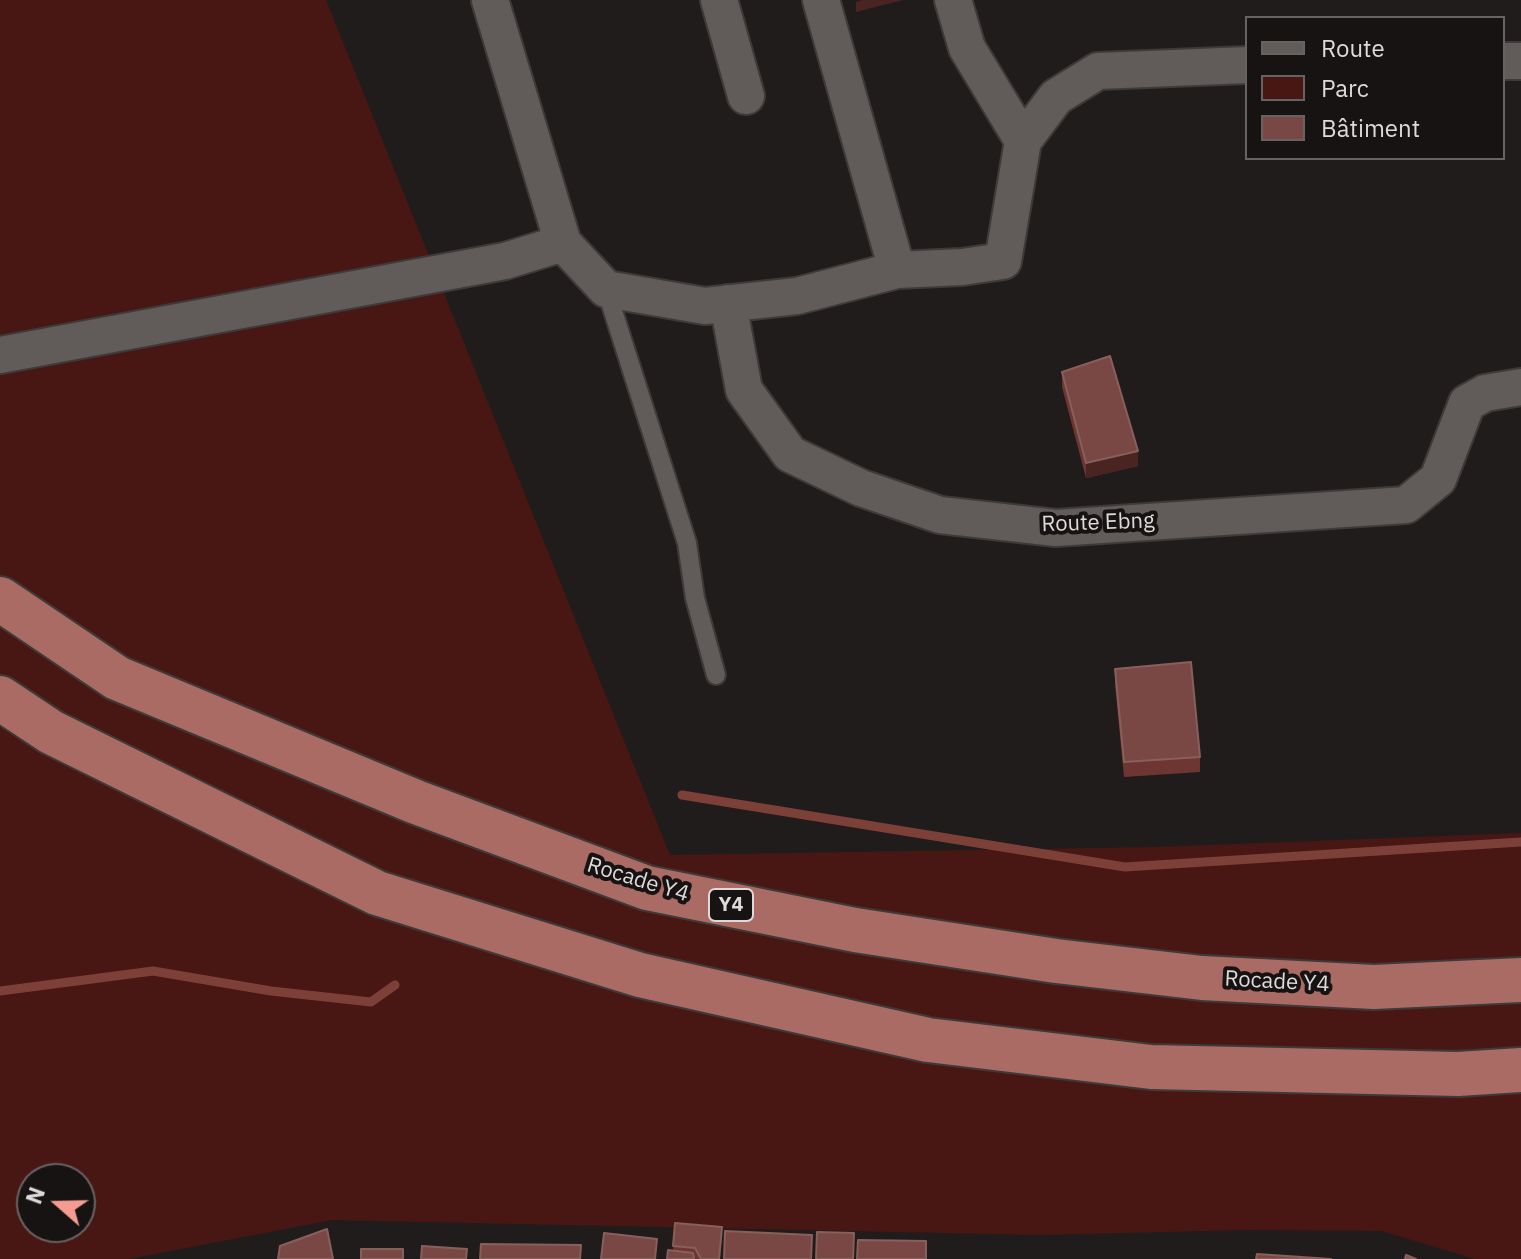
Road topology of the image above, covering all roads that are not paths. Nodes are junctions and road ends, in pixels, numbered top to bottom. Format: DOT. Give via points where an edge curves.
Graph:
graph roads {
  1 [pos="490,0"];
  2 [pos="719,0"];
  3 [pos="821,0"];
  4 [pos="953,0"];
  5 [pos="1245,65"];
  6 [pos="746,96"];
  7 [pos="1023,141"];
  8 [pos="563,243"];
  9 [pos="897,270"];
  10 [pos="606,289"];
  11 [pos="728,303"];
  12 [pos="0,355"];
  13 [pos="1521,387"];
  14 [pos="0,599"];
  15 [pos="716,675"];
  16 [pos="0,698"];
  17 [pos="1521,980"];
  18 [pos="1521,1070"];
  1 -- 8 [label="street"];
  2 -- 6 [label="street"];
  3 -- 9 [label="street"];
  4 -- 7 [label="street" via="967,48"];
  5 -- 7 [label="street" via="1098,71 1056,97"];
  7 -- 9 [label="street" via="1003,261"];
  8 -- 10 [label="street"];
  8 -- 12 [label="street" via="505,261"];
  9 -- 11 [label="street" via="797,296"];
  10 -- 11 [label="street" via="705,306"];
  10 -- 15 [label="lane" via="687,543"];
  11 -- 13 [label="street, Route Ebng" via="744,390 790,454 861,488 940,515 1056,528 1406,505 1438,479 1467,403 1485,393"];
  14 -- 17 [label="highway, Rocade Y4 / Y4" via="117,678 416,802 647,888 855,930 1202,978 1374,987"];
  16 -- 18 [label="highway" via="51,732 377,893 640,975 928,1040 1151,1067 1458,1074"];
}
